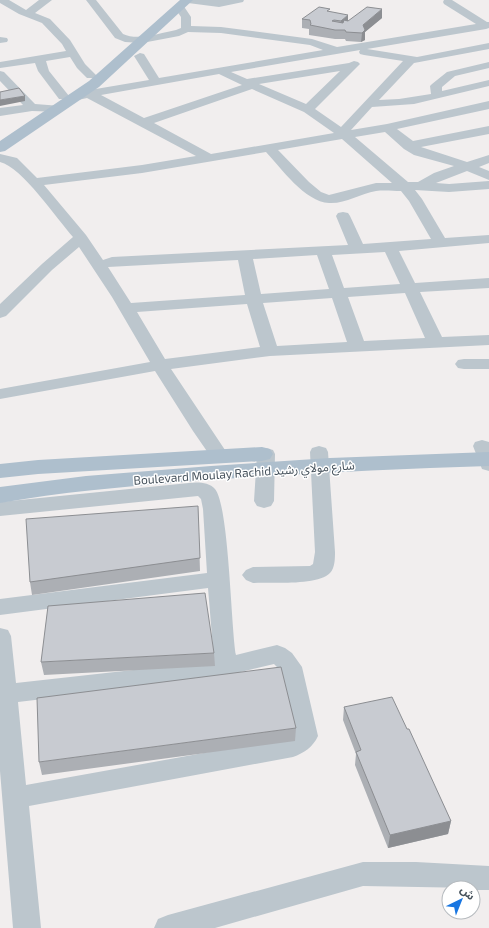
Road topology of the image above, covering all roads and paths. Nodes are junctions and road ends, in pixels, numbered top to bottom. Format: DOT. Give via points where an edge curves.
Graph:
graph roads {
  1 [pos="2,0"];
  2 [pos="47,0"];
  3 [pos="91,0"];
  4 [pos="239,0"];
  5 [pos="182,2"];
  6 [pos="448,2"];
  7 [pos="29,14"];
  8 [pos="488,25"];
  9 [pos="186,29"];
  10 [pos="139,40"];
  11 [pos="489,46"];
  12 [pos="365,49"];
  13 [pos="337,51"];
  14 [pos="73,54"];
  15 [pos="140,56"];
  16 [pos="40,60"];
  17 [pos="411,60"];
  18 [pos="0,65"];
  19 [pos="489,65"];
  20 [pos="80,66"];
  21 [pos="351,66"];
  22 [pos="220,70"];
  23 [pos="44,71"];
  24 [pos="0,74"];
  25 [pos="91,76"];
  26 [pos="156,82"];
  27 [pos="250,83"];
  28 [pos="489,83"];
  29 [pos="468,88"];
  30 [pos="84,95"];
  31 [pos="437,95"];
  32 [pos="63,96"];
  33 [pos="489,102"];
  34 [pos="368,103"];
  35 [pos="489,106"];
  36 [pos="45,108"];
  37 [pos="308,109"];
  38 [pos="0,113"];
  39 [pos="32,120"];
  40 [pos="143,123"];
  41 [pos="387,128"];
  42 [pos="489,130"];
  43 [pos="343,134"];
  44 [pos="0,138"];
  45 [pos="409,146"];
  46 [pos="0,148"];
  47 [pos="269,148"];
  48 [pos="0,158"];
  49 [pos="209,158"];
  50 [pos="481,163"];
  51 [pos="489,176"];
  52 [pos="394,177"];
  53 [pos="36,182"];
  54 [pos="427,182"];
  55 [pos="489,185"];
  56 [pos="404,186"];
  57 [pos="343,216"];
  58 [pos="81,238"];
  59 [pos="489,239"];
  60 [pos="441,243"];
  61 [pos="390,247"];
  62 [pos="357,248"];
  63 [pos="323,250"];
  64 [pos="244,254"];
  65 [pos="99,265"];
  66 [pos="489,283"];
  67 [pos="411,289"];
  68 [pos="339,294"];
  69 [pos="254,299"];
  70 [pos="126,308"];
  71 [pos="0,313"];
  72 [pos="489,340"];
  73 [pos="436,343"];
  74 [pos="357,346"];
  75 [pos="270,351"];
  76 [pos="464,364"];
  77 [pos="489,364"];
  78 [pos="160,365"];
  79 [pos="0,394"];
  80 [pos="487,455"];
  81 [pos="220,456"];
  82 [pos="320,459"];
  83 [pos="266,461"];
  84 [pos="0,471"];
  85 [pos="204,482"];
  86 [pos="0,495"];
  87 [pos="264,501"];
  88 [pos="0,509"];
  89 [pos="253,575"];
  90 [pos="219,579"];
  91 [pos="0,607"];
  92 [pos="0,636"];
  93 [pos="226,666"];
  94 [pos="4,694"];
  95 [pos="15,798"];
  96 [pos="489,878"];
  97 [pos="26,928"];
  98 [pos="168,928"];
  1 -- 7 [label="street"];
  2 -- 7 [label="street" via="35,6"];
  3 -- 10 [label="street" via="119,36"];
  4 -- 5 [label="street" via="218,4"];
  5 -- 9 [label="street"];
  5 -- 10 [label="main road"];
  6 -- 8 [label="street"];
  7 -- 14 [label="street" via="46,21 61,36"];
  8 -- 12 [label="street"];
  9 -- 10 [label="street" via="179,33"];
  9 -- 13 [label="street" via="221,30 312,42"];
  10 -- 25 [label="main road"];
  10 -- 30 [label="main road"];
  11 -- 17 [label="street"];
  12 -- 13 [label="street"];
  12 -- 17 [label="street"];
  12 -- 21 [label="street"];
  13 -- 22 [label="street"];
  14 -- 16 [label="street"];
  14 -- 20 [label="street"];
  15 -- 26 [label="street"];
  16 -- 18 [label="street"];
  16 -- 23 [label="street"];
  17 -- 34 [label="street"];
  19 -- 31 [label="street" via="451,74 436,86"];
  20 -- 23 [label="street"];
  20 -- 25 [label="street"];
  21 -- 27 [label="street"];
  21 -- 37 [label="street"];
  22 -- 26 [label="street"];
  22 -- 27 [label="street"];
  23 -- 32 [label="street"];
  24 -- 36 [label="street"];
  25 -- 32 [label="main road"];
  26 -- 30 [label="street"];
  27 -- 37 [label="street"];
  27 -- 40 [label="street"];
  28 -- 29 [label="street"];
  29 -- 31 [label="street"];
  29 -- 33 [label="street"];
  30 -- 36 [label="main road"];
  30 -- 40 [label="street"];
  31 -- 34 [label="street" via="386,104"];
  32 -- 36 [label="main road"];
  34 -- 43 [label="street"];
  35 -- 41 [label="street"];
  36 -- 38 [label="street"];
  36 -- 39 [label="main road"];
  37 -- 43 [label="street"];
  38 -- 39 [label="street"];
  39 -- 44 [label="main road"];
  39 -- 46 [label="main road"];
  40 -- 49 [label="street"];
  41 -- 43 [label="street"];
  41 -- 45 [label="street"];
  42 -- 45 [label="street"];
  43 -- 47 [label="street"];
  43 -- 52 [label="street"];
  45 -- 50 [label="street" via="424,154"];
  47 -- 49 [label="street"];
  47 -- 56 [label="street" via="304,185 323,198 337,198 376,187"];
  48 -- 53 [label="street" via="12,161"];
  49 -- 53 [label="street"];
  50 -- 51 [label="street"];
  50 -- 54 [label="street"];
  52 -- 54 [label="street"];
  52 -- 56 [label="street"];
  53 -- 58 [label="street"];
  54 -- 55 [label="street" via="449,188"];
  54 -- 56 [label="street"];
  56 -- 60 [label="street" via="415,199"];
  57 -- 62 [label="street"];
  58 -- 65 [label="street"];
  58 -- 71 [label="street"];
  59 -- 60 [label="street"];
  60 -- 61 [label="street"];
  61 -- 62 [label="street"];
  61 -- 67 [label="street"];
  62 -- 63 [label="street"];
  63 -- 64 [label="street"];
  63 -- 68 [label="street"];
  64 -- 65 [label="street" via="112,262"];
  64 -- 69 [label="street"];
  65 -- 70 [label="street"];
  66 -- 67 [label="street"];
  67 -- 68 [label="street"];
  67 -- 73 [label="street"];
  68 -- 69 [label="street"];
  68 -- 74 [label="street"];
  69 -- 70 [label="street"];
  69 -- 75 [label="street"];
  70 -- 78 [label="street"];
  72 -- 73 [label="street"];
  73 -- 74 [label="street"];
  74 -- 75 [label="street"];
  75 -- 78 [label="street"];
  76 -- 77 [label="street"];
  78 -- 79 [label="street"];
  78 -- 81 [label="street"];
  80 -- 82 [label="main road, Boulevard Moulay Rachid شارع مولاي رشيد"];
  81 -- 83 [label="main road, Boulevard Moulay Rachid شارع مولاي رشيد"];
  81 -- 84 [label="main road, Boulevard Moulay Rachid شارع مولاي رشيد" via="38,466"];
  82 -- 83 [label="main road, Boulevard Moulay Rachid شارع مولاي رشيد"];
  82 -- 89 [label="street" via="325,552 323,568 314,573"];
  83 -- 85 [label="main road, Boulevard Moulay Rachid شارع مولاي رشيد"];
  83 -- 87 [label="street"];
  85 -- 86 [label="main road, Boulevard Moulay Rachid شارع مولاي رشيد" via="44,488"];
  85 -- 88 [label="street" via="198,489"];
  85 -- 90 [label="street" via="212,513"];
  90 -- 91 [label="street"];
  90 -- 93 [label="street"];
  92 -- 94 [label="street"];
  93 -- 94 [label="street" via="212,670"];
  93 -- 95 [label="street" via="277,654 284,659 291,667 306,736 301,742 293,747"];
  94 -- 95 [label="street"];
  95 -- 97 [label="street"];
  96 -- 98 [label="street" via="363,874"];
}
